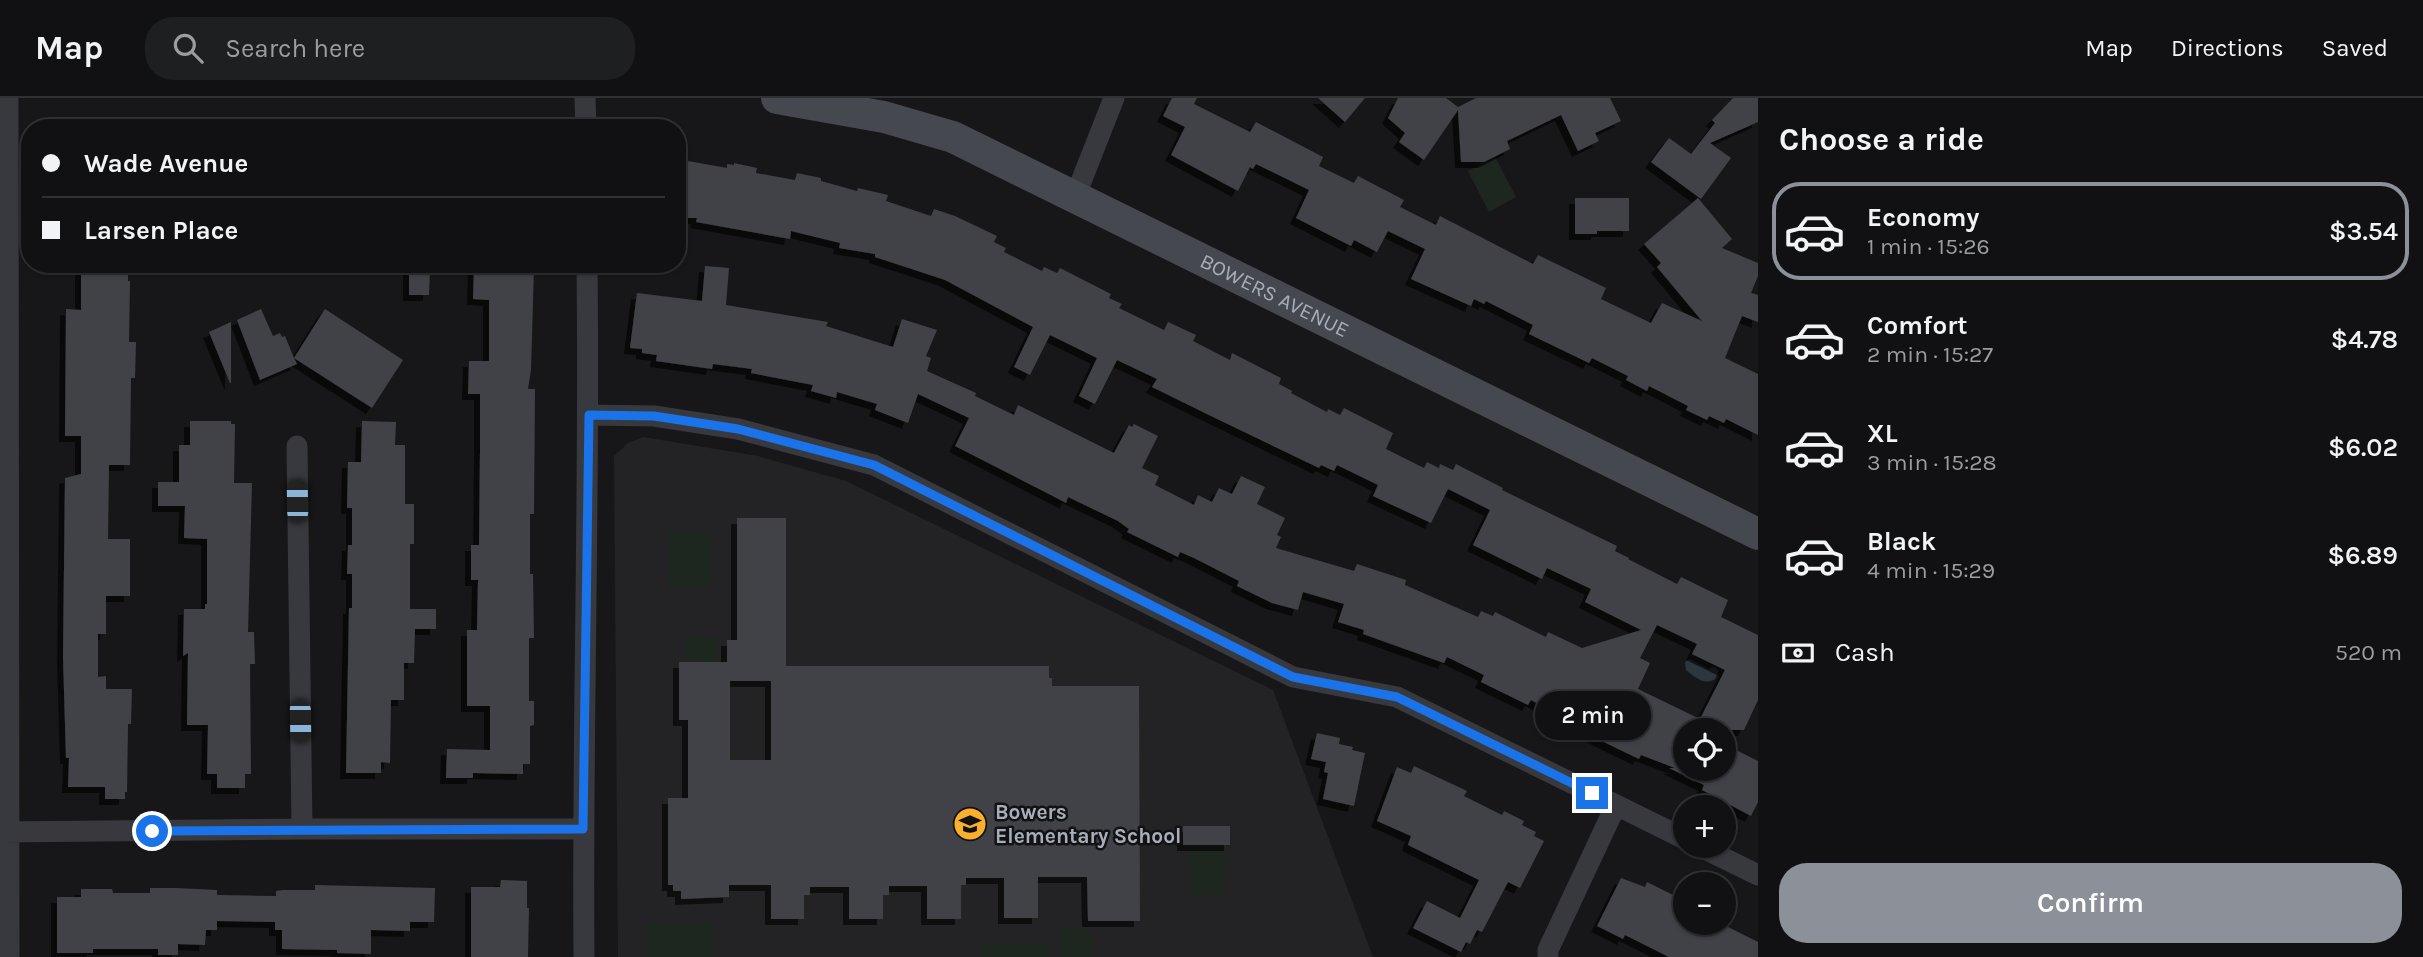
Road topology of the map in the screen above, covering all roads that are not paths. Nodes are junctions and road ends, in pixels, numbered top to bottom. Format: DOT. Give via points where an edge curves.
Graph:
graph roads {
  1 [pos="8,98"];
  2 [pos="585,98"];
  3 [pos="777,98"];
  4 [pos="1114,98"];
  5 [pos="586,119"];
  6 [pos="1075,197"];
  7 [pos="587,273"];
  8 [pos="5,396"];
  9 [pos="589,415"];
  10 [pos="297,446"];
  11 [pos="1758,534"];
  12 [pos="1616,805"];
  13 [pos="302,829"];
  14 [pos="583,829"];
  15 [pos="4,832"];
  16 [pos="1673,833"];
  17 [pos="1723,858"];
  18 [pos="1758,875"];
  19 [pos="9,957"];
  20 [pos="584,957"];
  21 [pos="1548,957"];
  1 -- 8 [label="street"];
  2 -- 5 [label="street"];
  3 -- 6 [label="main road, BOWERS AVENUE" via="884,117 953,137"];
  4 -- 6 [label="street"];
  6 -- 11 [label="main road, BOWERS AVENUE"];
  7 -- 9 [label="street"];
  8 -- 15 [label="street"];
  9 -- 12 [label="street" via="654,416 738,429 874,465 1293,677 1397,697"];
  9 -- 14 [label="street"];
  10 -- 13 [label="street"];
  12 -- 16 [label="street"];
  12 -- 21 [label="street"];
  13 -- 14 [label="street"];
  13 -- 15 [label="street"];
  14 -- 20 [label="street"];
  15 -- 19 [label="street"];
  17 -- 18 [label="street"];
}
